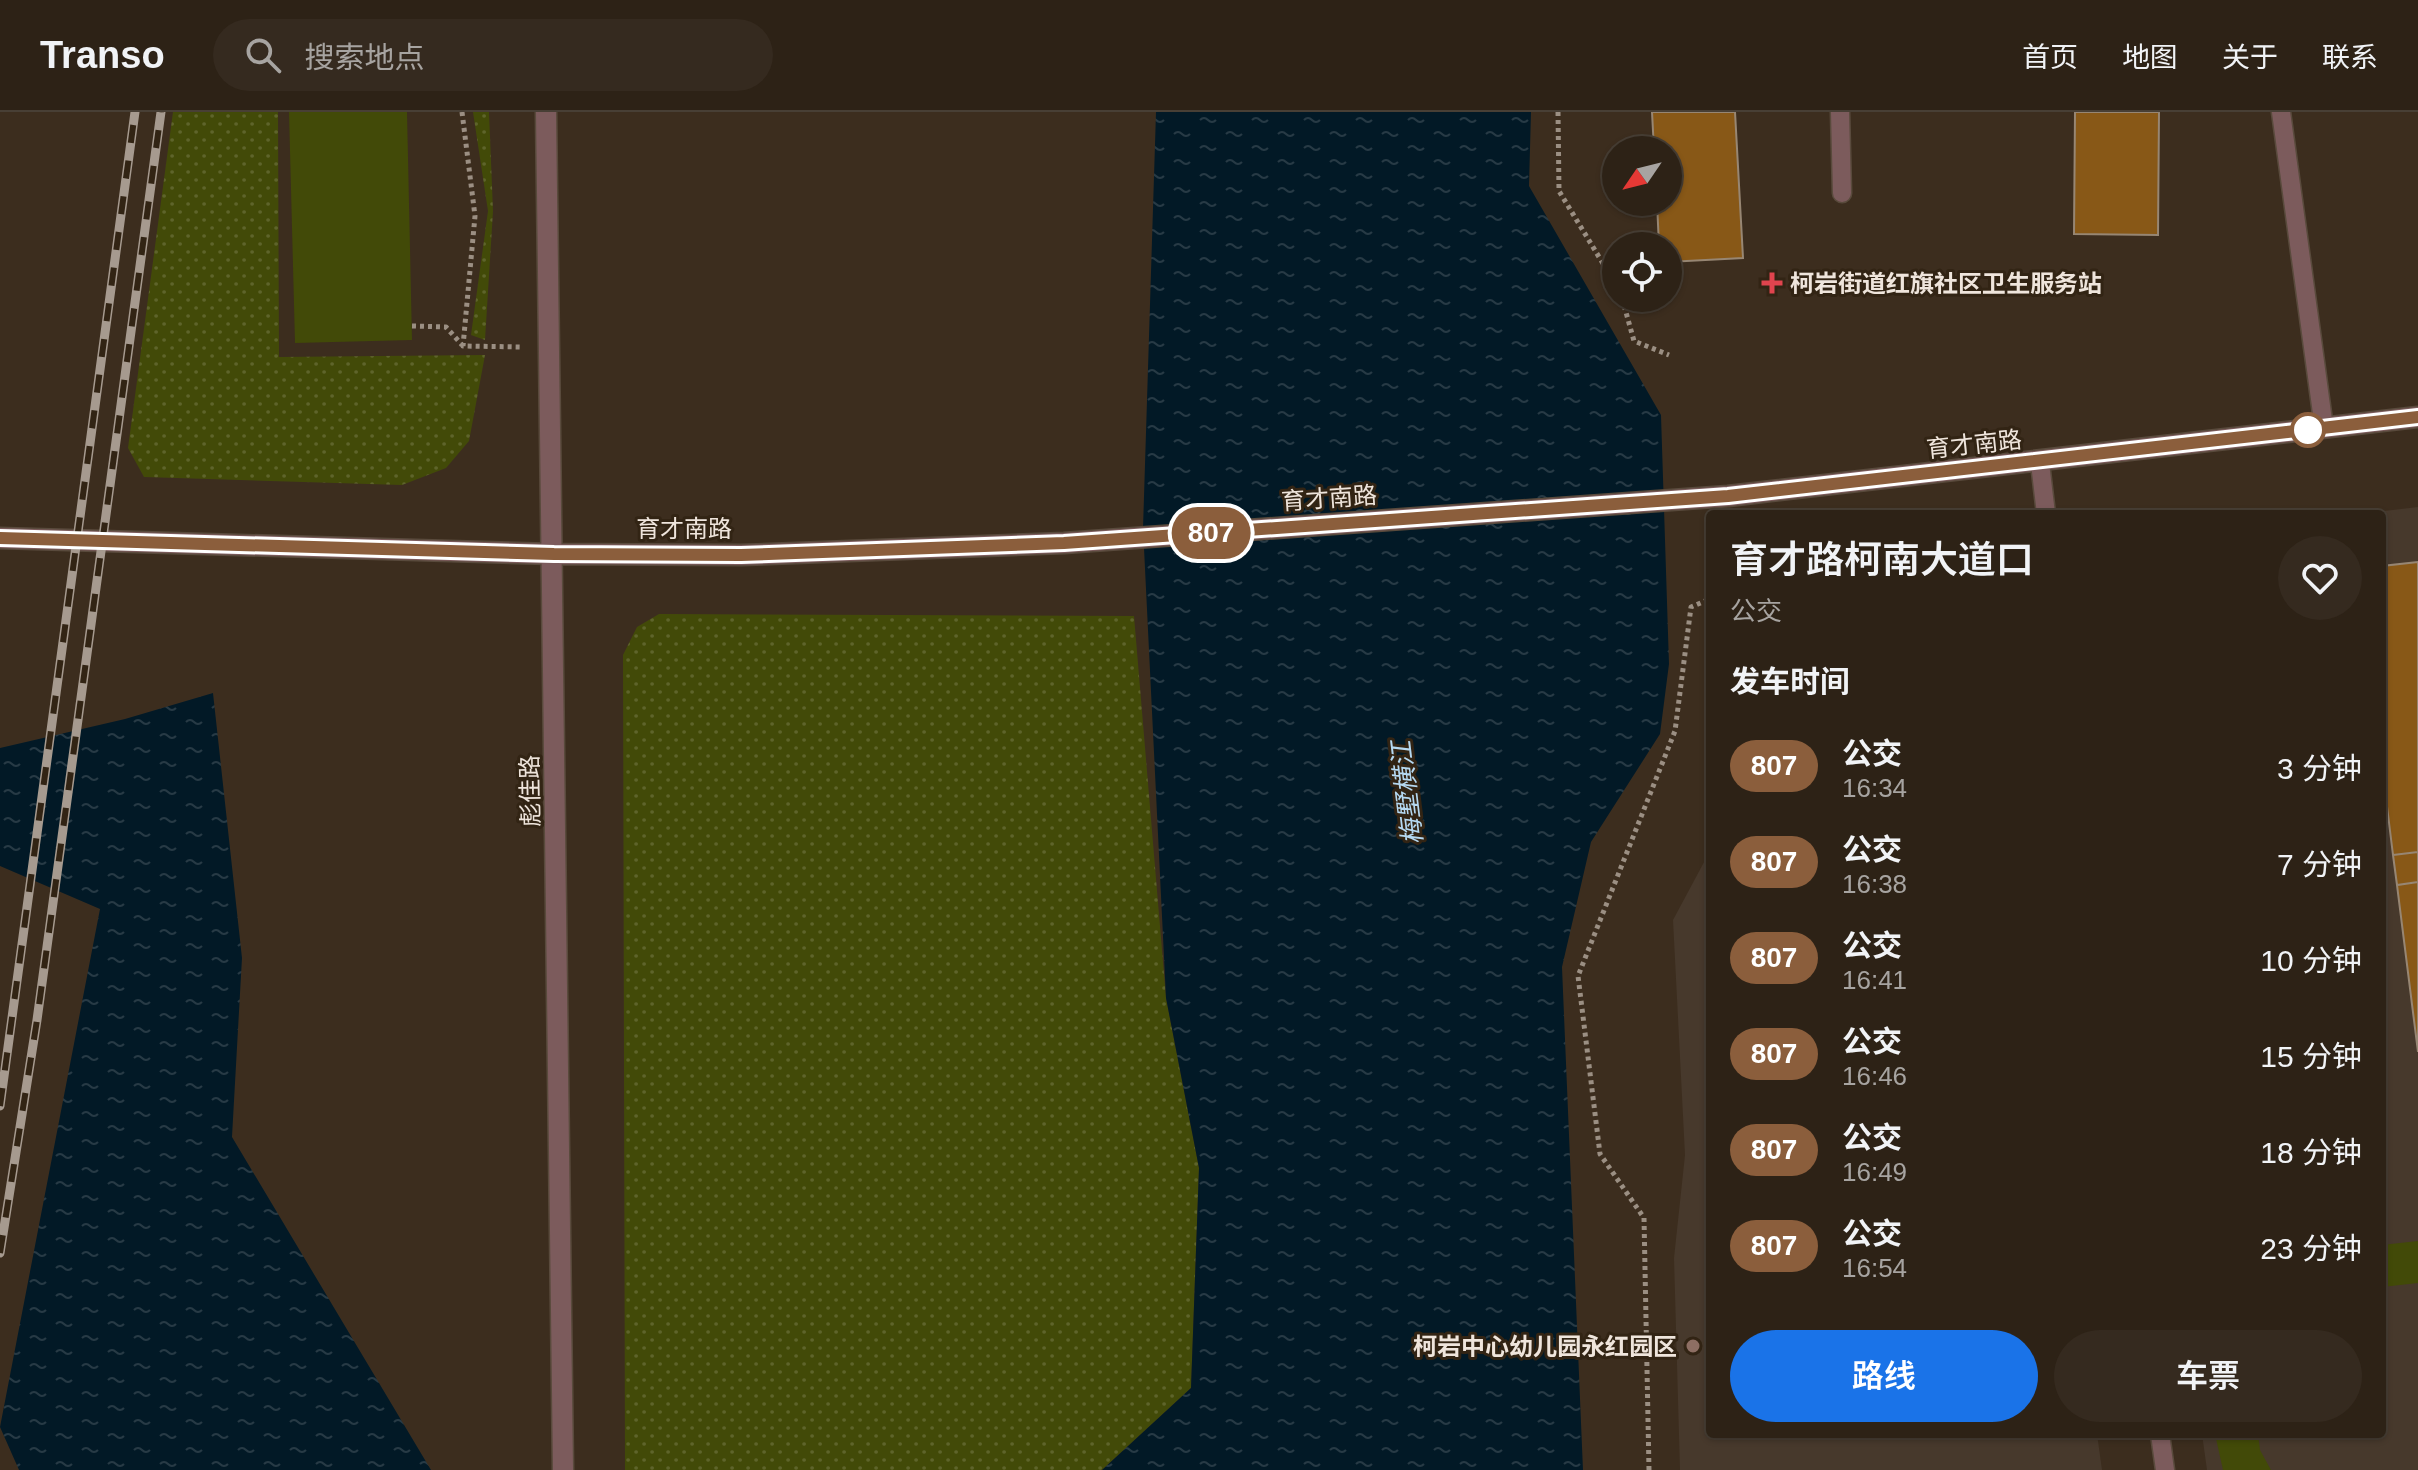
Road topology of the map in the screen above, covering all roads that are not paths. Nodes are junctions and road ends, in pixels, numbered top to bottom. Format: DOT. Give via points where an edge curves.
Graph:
graph roads {
  1 [pos="546,112"];
  2 [pos="1840,112"];
  3 [pos="2281,112"];
  4 [pos="1842,193"];
  5 [pos="2418,417"];
  6 [pos="2324,428"];
  7 [pos="2040,463"];
  8 [pos="2046,510"];
  9 [pos="0,538"];
  10 [pos="554,554"];
  11 [pos="2161,1438"];
  12 [pos="563,1470"];
  13 [pos="2165,1470"];
  1 -- 10 [label="street, 彪佳路"];
  2 -- 4 [label="lane"];
  3 -- 6 [label="lane"];
  5 -- 6 [label="street, 育才南路"];
  6 -- 7 [label="street, 育才南路"];
  7 -- 8 [label="lane"];
  7 -- 10 [label="street, 育才南路" via="1728,496 1064,543 741,555"];
  9 -- 10 [label="street, 育才南路"];
  10 -- 12 [label="street, 彪佳路"];
  11 -- 13 [label="lane"];
}
